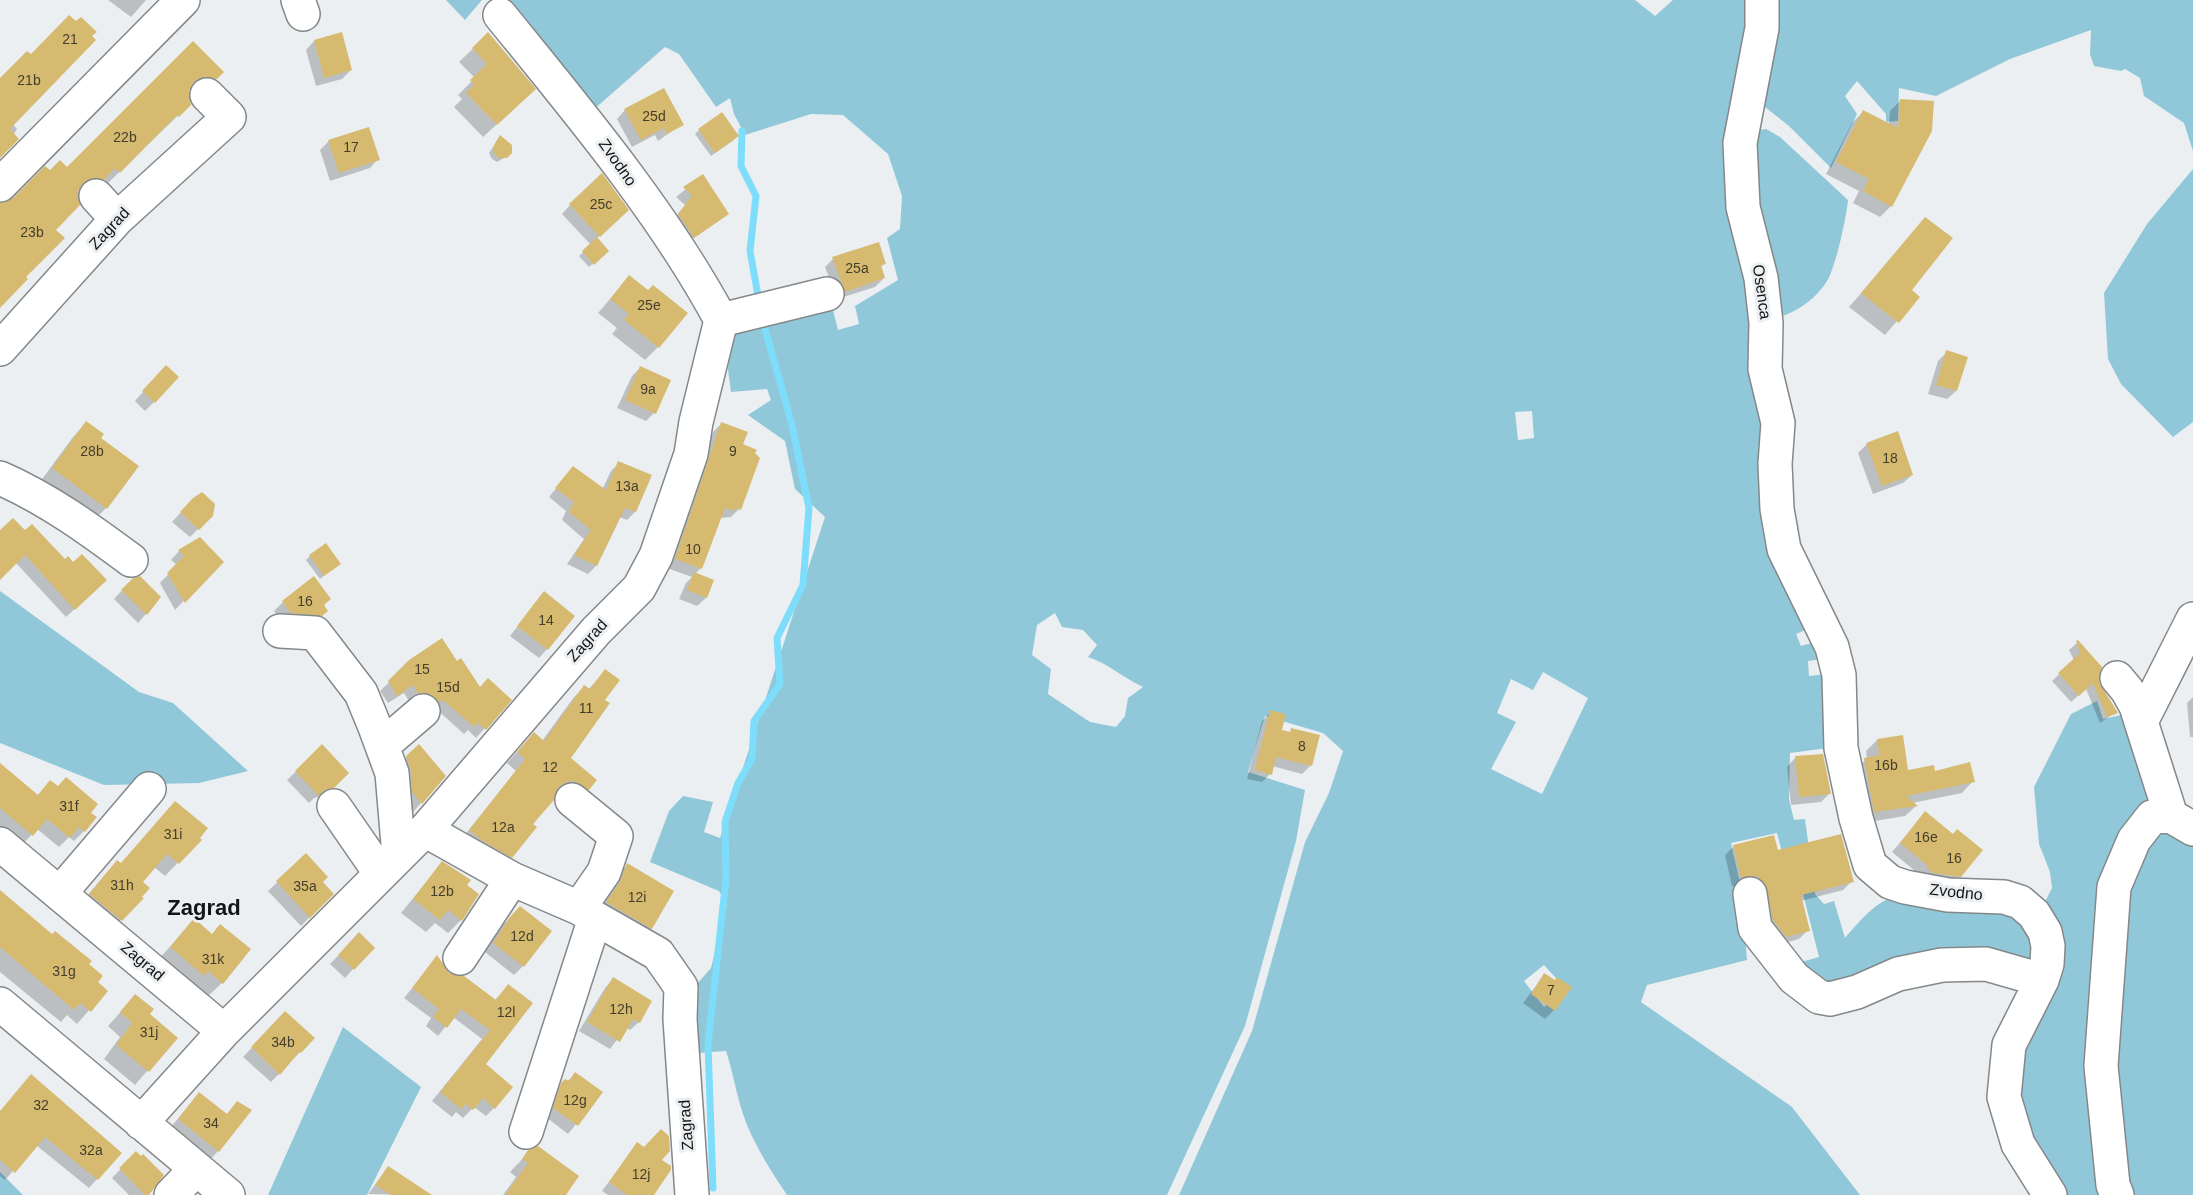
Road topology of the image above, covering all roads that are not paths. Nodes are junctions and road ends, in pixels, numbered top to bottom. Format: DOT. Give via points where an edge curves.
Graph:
graph roads {
  1 [pos="183,0"];
  2 [pos="1762,0"];
  3 [pos="500,15"];
  4 [pos="218,106"];
  5 [pos="0,185"];
  6 [pos="827,294"];
  7 [pos="748,312"];
  8 [pos="0,349"];
  9 [pos="0,478"];
  10 [pos="131,560"];
  11 [pos="1799,581"];
  12 [pos="2193,619"];
  13 [pos="280,631"];
  14 [pos="2117,678"];
  15 [pos="423,711"];
  16 [pos="2141,722"];
  17 [pos="382,746"];
  18 [pos="149,789"];
  19 [pos="573,800"];
  20 [pos="334,806"];
  21 [pos="2182,823"];
  22 [pos="425,830"];
  23 [pos="0,844"];
  24 [pos="390,865"];
  25 [pos="512,879"];
  26 [pos="60,893"];
  27 [pos="1750,894"];
  28 [pos="587,913"];
  29 [pos="460,958"];
  30 [pos="2042,980"];
  31 [pos="0,1004"];
  32 [pos="224,1031"];
  33 [pos="141,1122"];
  34 [pos="526,1132"];
  35 [pos="196,1169"];
  36 [pos="171,1195"];
  37 [pos="228,1195"];
  38 [pos="692,1195"];
  39 [pos="2050,1195"];
  40 [pos="2117,1195"];
  1 -- 5 [label="street"];
  2 -- 11 [label="street, Osenca" via="1762,28 1740,143 1743,207 1761,278 1766,323 1765,369 1778,423 1777,509 1784,549"];
  3 -- 7 [label="street, Zvodno" via="587,122 700,281"];
  4 -- 8 [label="street, Zagrad" via="106,208 37,294"];
  6 -- 7 [label="street"];
  7 -- 22 [label="street, Zagrad" via="696,422 691,454 656,556 639,588 596,631"];
  9 -- 10 [label="street" via="27,489 74,518"];
  11 -- 30 [label="street, Zvodno" via="1832,647 1839,675 1841,748 1870,865 1890,882 1905,886 1948,896 2004,897 2020,902 2046,932 2048,946"];
  12 -- 16 [label="street"];
  13 -- 17 [label="street" via="315,633 361,693"];
  14 -- 16 [label="street" via="2127,690"];
  15 -- 17 [label="street"];
  16 -- 21 [label="street"];
  17 -- 24 [label="street" via="392,773"];
  18 -- 26 [label="street"];
  19 -- 28 [label="street" via="616,836"];
  20 -- 24 [label="street"];
  21 -- 40 [label="street" via="2152,817 2134,840 2114,887 2100,1066"];
  22 -- 24 [label="street, Zagrad"];
  22 -- 25 [label="street, Zagrad"];
  23 -- 26 [label="street, Zagrad"];
  24 -- 32 [label="street, Zagrad"];
  25 -- 28 [label="street, Zagrad"];
  25 -- 29 [label="street"];
  26 -- 32 [label="street, Zagrad"];
  27 -- 30 [label="street" via="1755,928 1794,978 1819,997 1830,999 1857,992 1898,974 1942,965 1986,964"];
  28 -- 34 [label="street"];
  28 -- 38 [label="street, Zagrad" via="658,954 681,987"];
  30 -- 39 [label="street, Zvodno" via="2009,1045 2004,1097 2018,1144"];
  31 -- 33 [label="street"];
  32 -- 33 [label="street, Zagrad"];
  33 -- 35 [label="street"];
  35 -- 36 [label="street"];
  35 -- 37 [label="street"];
}
